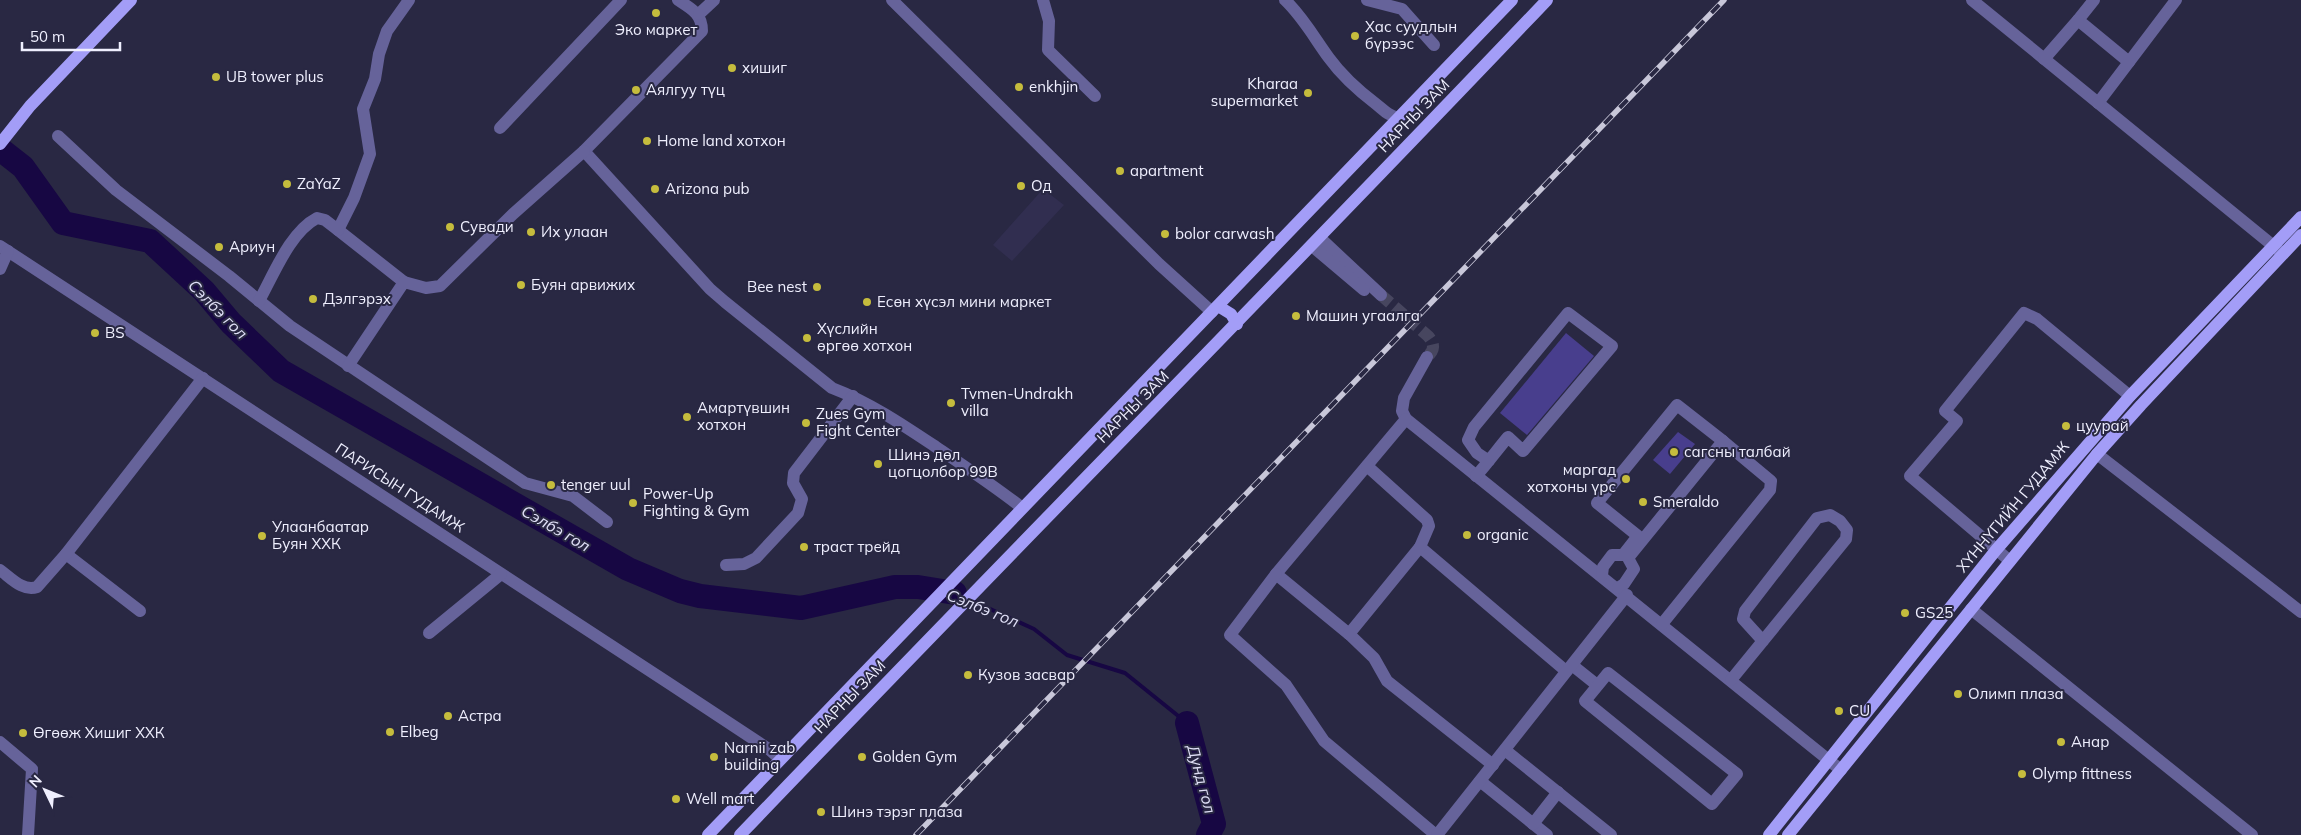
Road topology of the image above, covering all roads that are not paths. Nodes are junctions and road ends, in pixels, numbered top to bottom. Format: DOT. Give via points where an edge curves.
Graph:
graph roads {
  1 [pos="131,0"];
  2 [pos="409,0"];
  3 [pos="621,0"];
  4 [pos="678,0"];
  5 [pos="714,0"];
  6 [pos="892,0"];
  7 [pos="1043,0"];
  8 [pos="1285,0"];
  9 [pos="1367,0"];
  10 [pos="1512,0"];
  11 [pos="1547,0"];
  12 [pos="1972,0"];
  13 [pos="2094,0"];
  14 [pos="2176,0"];
  15 [pos="1987,5"];
  16 [pos="699,14"];
  17 [pos="2078,20"];
  18 [pos="1434,45"];
  19 [pos="2044,59"];
  20 [pos="2129,62"];
  21 [pos="1096,96"];
  22 [pos="2098,103"];
  23 [pos="1398,118"];
  24 [pos="500,128"];
  25 [pos="58,136"];
  26 [pos="0,144"];
  27 [pos="584,151"];
  28 [pos="2301,217"];
  29 [pos="338,230"];
  30 [pos="2301,235"];
  31 [pos="1316,242"];
  32 [pos="4,248"];
  33 [pos="2278,250"];
  34 [pos="0,269"];
  35 [pos="404,282"];
  36 [pos="1378,298"];
  37 [pos="259,301"];
  38 [pos="1215,309"];
  39 [pos="1237,324"];
  40 [pos="1427,357"];
  41 [pos="348,366"];
  42 [pos="203,378"];
  43 [pos="852,396"];
  44 [pos="2130,396"];
  45 [pos="1406,419"];
  46 [pos="1723,441"];
  47 [pos="2097,454"];
  48 [pos="1488,461"];
  49 [pos="1367,466"];
  50 [pos="1476,476"];
  51 [pos="1021,507"];
  52 [pos="607,522"];
  53 [pos="1420,547"];
  54 [pos="1996,550"];
  55 [pos="66,554"];
  56 [pos="2010,561"];
  57 [pos="726,565"];
  58 [pos="0,570"];
  59 [pos="500,574"];
  60 [pos="1276,574"];
  61 [pos="1602,575"];
  62 [pos="1622,591"];
  63 [pos="1971,609"];
  64 [pos="140,611"];
  65 [pos="2301,612"];
  66 [pos="1662,624"];
  67 [pos="429,633"];
  68 [pos="1349,634"];
  69 [pos="1763,642"];
  70 [pos="1569,668"];
  71 [pos="1731,680"];
  72 [pos="1597,685"];
  73 [pos="0,742"];
  74 [pos="1505,750"];
  75 [pos="780,759"];
  76 [pos="1829,760"];
  77 [pos="1492,765"];
  78 [pos="1841,770"];
  79 [pos="1480,781"];
  80 [pos="1558,792"];
  81 [pos="1533,824"];
  82 [pos="28,835"];
  83 [pos="708,835"];
  84 [pos="740,835"];
  85 [pos="1436,835"];
  86 [pos="1547,835"];
  87 [pos="1611,835"];
  88 [pos="1769,835"];
  89 [pos="1788,835"];
  90 [pos="2252,835"];
  1 -- 26 [label="main road" via="30,106"];
  2 -- 29 [label="street" via="387,31 379,54 375,79 363,109 370,154"];
  3 -- 24 [label="street"];
  4 -- 16 [label="street"];
  5 -- 16 [label="street"];
  6 -- 38 [label="street" via="1159,264"];
  7 -- 21 [label="street" via="1049,21 1048,50"];
  8 -- 23 [label="street" via="1330,60 1360,93 1385,114"];
  9 -- 18 [label="street" via="1402,9"];
  10 -- 23 [label="main road, НАРНЫ ЗАМ"];
  11 -- 31 [label="main road, НАРНЫ ЗАМ"];
  12 -- 15 [label="street"];
  13 -- 17 [label="street"];
  14 -- 20 [label="street"];
  15 -- 19 [label="street"];
  16 -- 27 [label="street" via="702,31"];
  17 -- 19 [label="street"];
  17 -- 20 [label="street"];
  19 -- 22 [label="street"];
  20 -- 22 [label="street"];
  22 -- 33 [label="street"];
  23 -- 38 [label="main road, НАРНЫ ЗАМ"];
  25 -- 37 [label="street" via="116,190"];
  27 -- 35 [label="street" via="513,214 440,286 426,288"];
  27 -- 43 [label="street" via="710,289 832,388"];
  28 -- 33 [label="main road, ХҮННҮГИЙН ГУДАМЖ"];
  29 -- 35 [label="street"];
  29 -- 37 [label="street" via="317,218 308,223 297,234"];
  30 -- 33 [label="main road, ХҮННҮГИЙН ГУДАМЖ"];
  31 -- 36 [label="street"];
  31 -- 39 [label="main road, НАРНЫ ЗАМ"];
  32 -- 34 [label="street"];
  32 -- 42 [label="street, ПАРИСЫН ГУДАМЖ"];
  33 -- 44 [label="main road, ХҮННҮГИЙН ГУДАМЖ"];
  33 -- 47 [label="main road, ХҮННҮГИЙН ГУДАМЖ"];
  35 -- 41 [label="street"];
  37 -- 41 [label="street"];
  38 -- 39 [label="main road" via="1231,314"];
  38 -- 51 [label="main road, НАРНЫ ЗАМ"];
  39 -- 84 [label="main road, НАРНЫ ЗАМ"];
  40 -- 45 [label="street" via="1404,398 1402,412"];
  41 -- 52 [label="street" via="525,483 573,496"];
  42 -- 55 [label="street"];
  42 -- 59 [label="street, ПАРИСЫН ГУДАМЖ"];
  43 -- 51 [label="street" via="909,429"];
  43 -- 57 [label="street" via="794,473 793,482 802,499 798,513 756,558 744,564"];
  44 -- 54 [label="main road, ХҮННҮГИЙН ГУДАМЖ"];
  44 -- 54 [label="street" via="2037,319 2024,313 1945,411 1957,421 1910,476"];
  45 -- 49 [label="street"];
  45 -- 50 [label="street"];
  46 -- 61 [label="street" via="1677,405 1597,503 1638,536 1623,554 1612,555 1603,567"];
  46 -- 62 [label="street" via="1628,558 1634,569"];
  46 -- 66 [label="street" via="1771,481 1770,490"];
  47 -- 56 [label="main road, ХҮННҮГИЙН ГУДАМЖ"];
  47 -- 65 [label="street"];
  48 -- 48 [label="street" via="1476,453 1468,440 1474,427 1568,313 1612,346 1523,450 1508,437"];
  48 -- 50 [label="street"];
  49 -- 53 [label="street" via="1427,520 1429,526"];
  49 -- 60 [label="street"];
  50 -- 61 [label="street"];
  51 -- 75 [label="main road, НАРНЫ ЗАМ"];
  53 -- 68 [label="street"];
  53 -- 70 [label="street"];
  54 -- 56 [label="street"];
  54 -- 76 [label="main road, ХҮННҮГИЙН ГУДАМЖ"];
  55 -- 58 [label="street" via="37,587 30,590"];
  55 -- 64 [label="street"];
  56 -- 63 [label="main road, ХҮННҮГИЙН ГУДАМЖ"];
  59 -- 67 [label="street"];
  59 -- 75 [label="street, ПАРИСЫН ГУДАМЖ"];
  60 -- 68 [label="street"];
  60 -- 85 [label="street" via="1230,635 1286,685 1324,741"];
  61 -- 62 [label="street"];
  62 -- 66 [label="street"];
  62 -- 70 [label="street"];
  63 -- 78 [label="main road, ХҮННҮГИЙН ГУДАМЖ"];
  63 -- 90 [label="street"];
  66 -- 71 [label="street"];
  68 -- 77 [label="street" via="1374,658 1388,682"];
  69 -- 69 [label="street" via="1846,540 1847,530 1830,515 1817,518 1745,611 1743,619"];
  69 -- 71 [label="street"];
  70 -- 72 [label="street"];
  70 -- 74 [label="street"];
  71 -- 76 [label="street"];
  72 -- 72 [label="street" via="1585,701 1712,804 1737,774 1608,673"];
  73 -- 82 [label="street" via="32,769"];
  74 -- 77 [label="street"];
  74 -- 80 [label="street"];
  75 -- 83 [label="main road, НАРНЫ ЗАМ"];
  76 -- 78 [label="street"];
  76 -- 88 [label="main road, ХҮННҮГИЙН ГУДАМЖ"];
  77 -- 79 [label="street"];
  78 -- 89 [label="main road, ХҮННҮГИЙН ГУДАМЖ"];
  79 -- 81 [label="street"];
  79 -- 85 [label="street"];
  80 -- 81 [label="street"];
  80 -- 87 [label="street"];
  81 -- 86 [label="street"];
}
